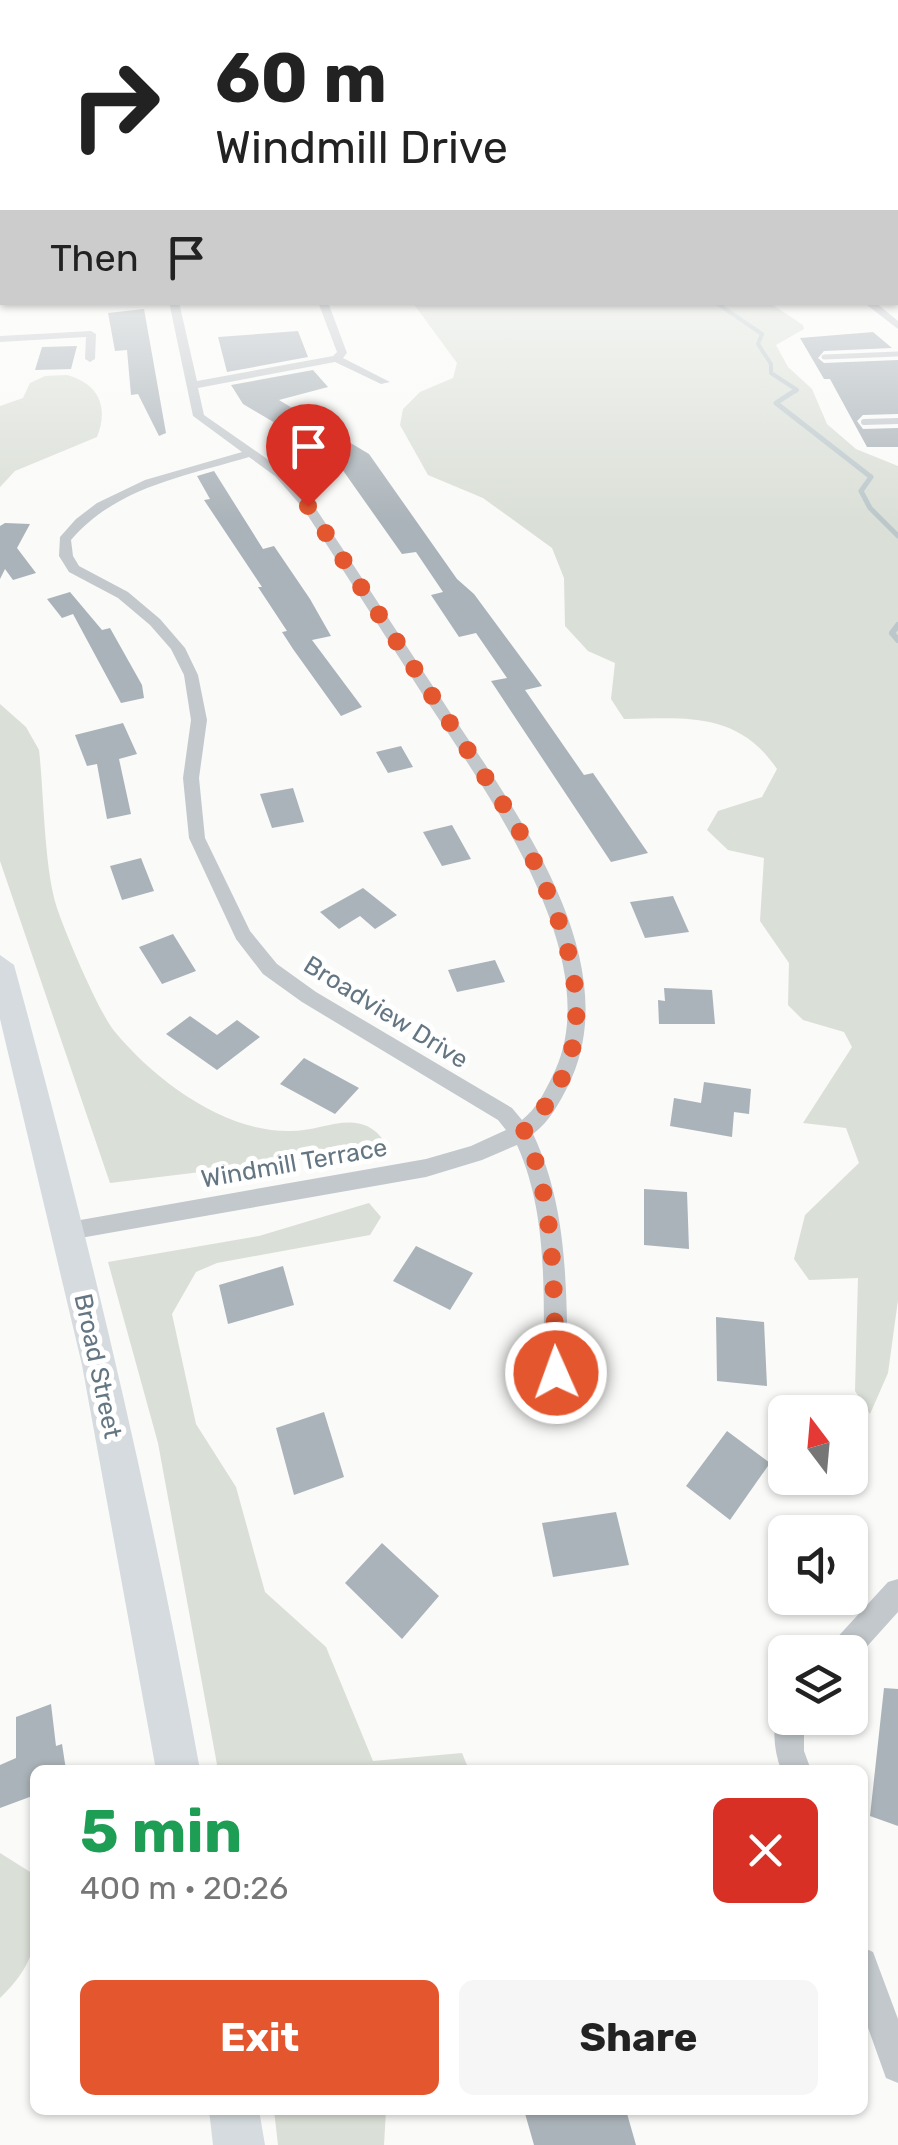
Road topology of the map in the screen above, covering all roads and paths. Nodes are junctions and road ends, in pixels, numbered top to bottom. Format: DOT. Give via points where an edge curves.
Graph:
graph roads {
  1 [pos="178,323"];
  2 [pos="331,323"];
  3 [pos="0,339"];
  4 [pos="898,354"];
  5 [pos="824,357"];
  6 [pos="90,359"];
  7 [pos="336,359"];
  8 [pos="385,382"];
  9 [pos="190,386"];
  10 [pos="898,421"];
  11 [pos="864,422"];
  12 [pos="252,453"];
  13 [pos="0,965"];
  14 [pos="524,1130"];
  15 [pos="69,1231"];
  16 [pos="556,1373"];
  17 [pos="898,1592"];
  18 [pos="858,1635"];
  19 [pos="789,1735"];
  20 [pos="177,1765"];
  21 [pos="794,1765"];
  22 [pos="868,1980"];
  23 [pos="898,2066"];
  24 [pos="235,2115"];
  25 [pos="239,2145"];
  1 -- 9 [label="street"];
  2 -- 7 [label="street" via="342,353"];
  3 -- 6 [label="street" via="91,334"];
  4 -- 5 [label="lane"];
  7 -- 8 [label="street"];
  7 -- 9 [label="street"];
  9 -- 12 [label="street" via="199,416"];
  10 -- 11 [label="lane"];
  12 -- 14 [label="street" via="308,506 516,824 540,872 578,1004 570,1062 546,1109"];
  12 -- 14 [label="street, Broadview Drive" via="92,512 65,540 66,556 74,569 155,622 192,675 199,720 191,778 197,838 242,934 270,969 308,997"];
  13 -- 15 [label="street, Broad Street"];
  14 -- 15 [label="street, Windmill Terrace" via="426,1168"];
  14 -- 16 [label="street" via="538,1162 551,1247"];
  15 -- 20 [label="street, Broad Street"];
  17 -- 18 [label="street"];
  19 -- 21 [label="street"];
  22 -- 23 [label="street"];
  24 -- 25 [label="street"];
}
